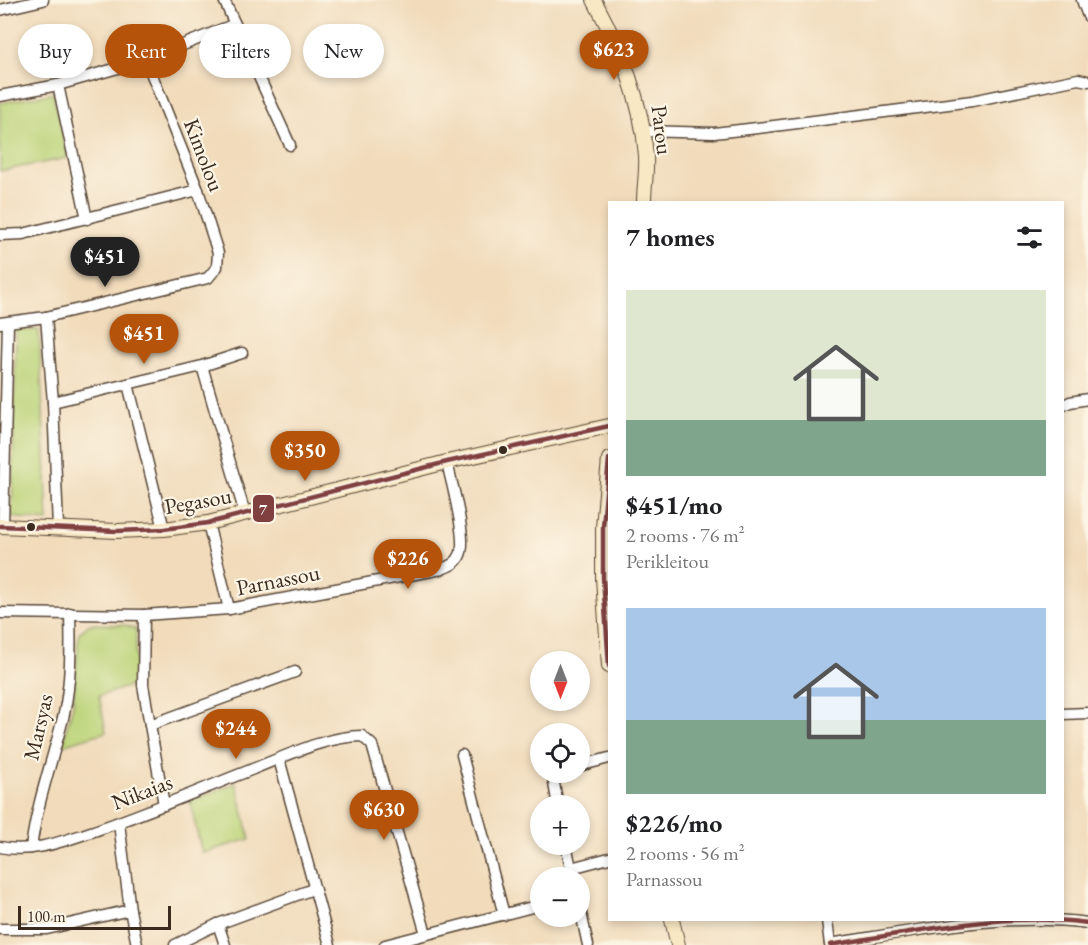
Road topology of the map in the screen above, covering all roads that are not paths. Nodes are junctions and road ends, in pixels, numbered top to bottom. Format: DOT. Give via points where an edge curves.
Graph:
graph roads {
  1 [pos="43,0"];
  2 [pos="224,0"];
  3 [pos="594,0"];
  4 [pos="1082,0"];
  5 [pos="0,10"];
  6 [pos="1088,16"];
  7 [pos="236,24"];
  8 [pos="105,72"];
  9 [pos="153,78"];
  10 [pos="260,78"];
  11 [pos="1088,81"];
  12 [pos="58,85"];
  13 [pos="0,96"];
  14 [pos="642,131"];
  15 [pos="290,145"];
  16 [pos="198,190"];
  17 [pos="644,201"];
  18 [pos="87,219"];
  19 [pos="0,235"];
  20 [pos="46,317"];
  21 [pos="4,323"];
  22 [pos="242,353"];
  23 [pos="202,366"];
  24 [pos="128,384"];
  25 [pos="1088,399"];
  26 [pos="53,402"];
  27 [pos="1064,405"];
  28 [pos="608,426"];
  29 [pos="447,462"];
  30 [pos="608,470"];
  31 [pos="245,514"];
  32 [pos="208,523"];
  33 [pos="1,526"];
  34 [pos="58,528"];
  35 [pos="164,529"];
  36 [pos="229,609"];
  37 [pos="0,613"];
  38 [pos="70,613"];
  39 [pos="144,615"];
  40 [pos="608,651"];
  41 [pos="295,672"];
  42 [pos="1088,713"];
  43 [pos="1064,714"];
  44 [pos="150,725"];
  45 [pos="462,755"];
  46 [pos="608,758"];
  47 [pos="279,759"];
  48 [pos="590,763"];
  49 [pos="164,805"];
  50 [pos="118,823"];
  51 [pos="0,847"];
  52 [pos="31,848"];
  53 [pos="608,858"];
  54 [pos="587,867"];
  55 [pos="313,888"];
  56 [pos="530,908"];
  57 [pos="130,909"];
  58 [pos="504,915"];
  59 [pos="1064,920"];
  60 [pos="672,921"];
  61 [pos="827,921"];
  62 [pos="982,921"];
  63 [pos="1088,923"];
  64 [pos="218,924"];
  65 [pos="584,927"];
  66 [pos="0,929"];
  67 [pos="426,934"];
  68 [pos="830,944"];
  69 [pos="137,945"];
  70 [pos="175,945"];
  71 [pos="225,945"];
  72 [pos="330,945"];
  73 [pos="385,945"];
  74 [pos="588,945"];
  75 [pos="678,945"];
  1 -- 5 [label="street"];
  2 -- 7 [label="street"];
  3 -- 14 [label="street, Parou" via="623,56 639,104"];
  4 -- 6 [label="street"];
  8 -- 12 [label="street"];
  9 -- 16 [label="street, Kimolou"];
  10 -- 15 [label="street"];
  11 -- 14 [label="street" via="1077,79 972,100 766,128 714,133"];
  12 -- 13 [label="street"];
  12 -- 18 [label="street"];
  14 -- 17 [label="street, Parou" via="646,158"];
  16 -- 18 [label="street"];
  16 -- 20 [label="street, Kimolou" via="218,254 217,267 208,278"];
  18 -- 19 [label="street"];
  20 -- 21 [label="street"];
  20 -- 26 [label="street"];
  21 -- 33 [label="street"];
  22 -- 23 [label="street"];
  23 -- 24 [label="street"];
  23 -- 31 [label="street"];
  24 -- 26 [label="street"];
  24 -- 35 [label="street"];
  25 -- 27 [label="street"];
  26 -- 34 [label="street"];
  28 -- 29 [label="street, Pegasou"];
  29 -- 31 [label="street, Pegasou"];
  29 -- 36 [label="street, Parnassou" via="463,541 461,555 454,564"];
  30 -- 40 [label="street" via="603,527"];
  31 -- 32 [label="street, Pegasou"];
  32 -- 35 [label="street, Pegasou"];
  32 -- 36 [label="street"];
  33 -- 34 [label="street, Pegasou"];
  34 -- 35 [label="street, Pegasou"];
  36 -- 39 [label="street, Parnassou"];
  37 -- 38 [label="street, Parnassou"];
  38 -- 39 [label="street, Parnassou"];
  38 -- 52 [label="street, Marsyas" via="71,658 64,712 35,818"];
  39 -- 44 [label="street" via="143,685"];
  41 -- 44 [label="street"];
  42 -- 43 [label="street"];
  44 -- 49 [label="street"];
  45 -- 58 [label="street"];
  46 -- 48 [label="street"];
  47 -- 49 [label="street, Nikaias"];
  47 -- 55 [label="street"];
  47 -- 67 [label="street, Nikaias" via="345,736 362,736 372,745"];
  49 -- 50 [label="street, Nikaias"];
  50 -- 52 [label="street, Nikaias"];
  50 -- 57 [label="street"];
  51 -- 52 [label="street, Nikaias"];
  53 -- 54 [label="street"];
  55 -- 64 [label="street"];
  55 -- 72 [label="street"];
  56 -- 58 [label="street"];
  57 -- 66 [label="street" via="47,929"];
  57 -- 69 [label="street"];
  58 -- 67 [label="street"];
  59 -- 63 [label="street"];
  60 -- 75 [label="street"];
  61 -- 68 [label="street"];
  62 -- 68 [label="street"];
  64 -- 70 [label="street"];
  64 -- 71 [label="street"];
  65 -- 74 [label="street"];
  67 -- 73 [label="street"];
}
